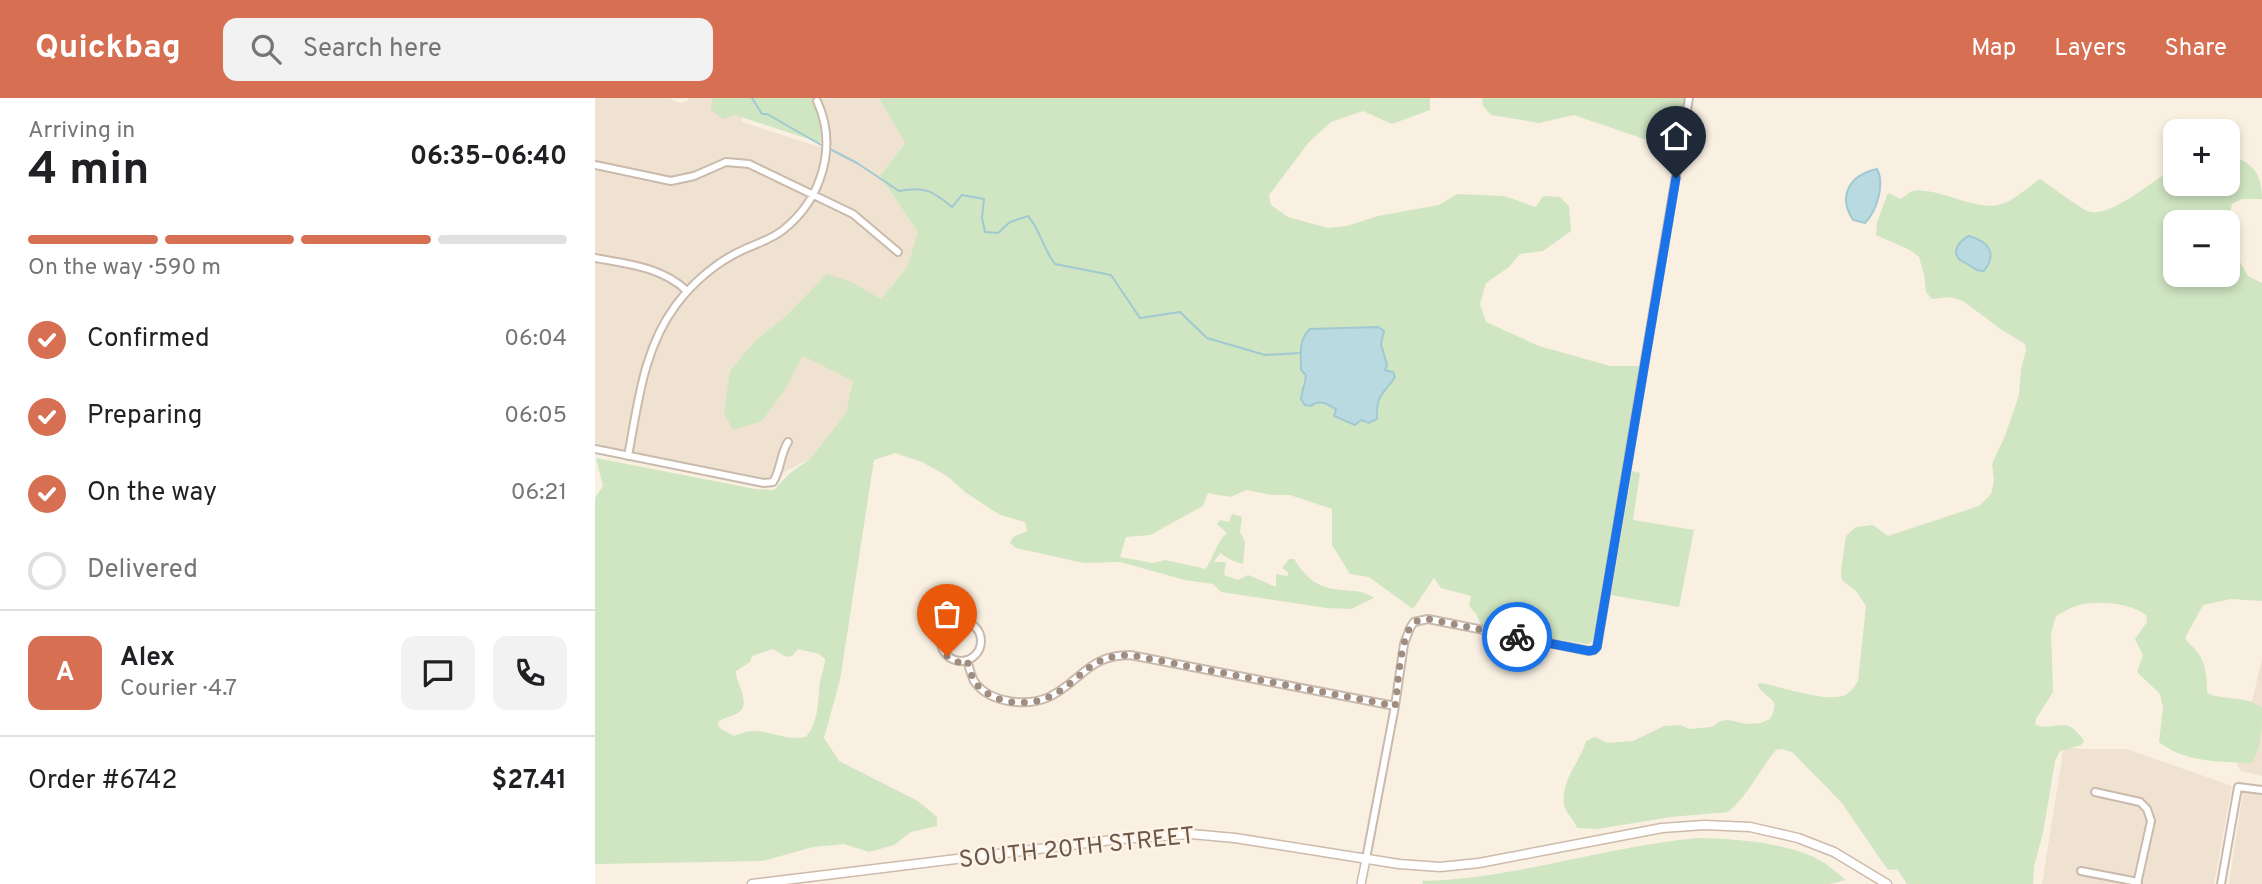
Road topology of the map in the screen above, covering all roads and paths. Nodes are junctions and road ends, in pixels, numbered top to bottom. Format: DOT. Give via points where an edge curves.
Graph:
graph roads {
  1 [pos="1689,98"];
  2 [pos="817,101"];
  3 [pos="595,165"];
  4 [pos="813,194"];
  5 [pos="898,252"];
  6 [pos="595,258"];
  7 [pos="687,291"];
  8 [pos="788,442"];
  9 [pos="595,449"];
  10 [pos="628,456"];
  11 [pos="967,660"];
  12 [pos="1395,706"];
  13 [pos="2262,790"];
  14 [pos="2095,792"];
  15 [pos="1366,859"];
  16 [pos="2081,871"];
  17 [pos="2137,883"];
  18 [pos="752,884"];
  19 [pos="1361,884"];
  20 [pos="1887,884"];
  21 [pos="2221,884"];
  1 -- 12 [label="street" via="1597,647 1589,651 1428,619 1414,622 1404,644"];
  2 -- 4 [label="street" via="827,132 824,167"];
  3 -- 4 [label="street" via="671,181 739,162"];
  4 -- 5 [label="street" via="853,214"];
  4 -- 7 [label="street" via="782,231 723,262"];
  6 -- 7 [label="street" via="660,273"];
  7 -- 10 [label="street" via="648,356"];
  8 -- 10 [label="street" via="773,482 764,483"];
  9 -- 10 [label="street"];
  11 -- 11 [label="street" via="952,660 941,646 942,633 955,622 972,625 981,640 978,651"];
  11 -- 12 [label="street" via="973,680 984,691 1007,701 1049,697 1103,658 1130,655"];
  12 -- 15 [label="street"];
  13 -- 21 [label="street" via="2238,787"];
  14 -- 17 [label="street" via="2140,802 2147,809 2151,821"];
  15 -- 18 [label="main road, SOUTH 20TH STREET" via="1235,838 1161,835"];
  15 -- 19 [label="street"];
  15 -- 20 [label="main road, SOUTH 20TH STREET" via="1440,867 1681,825 1726,825 1816,844"];
  16 -- 17 [label="street"];
}
